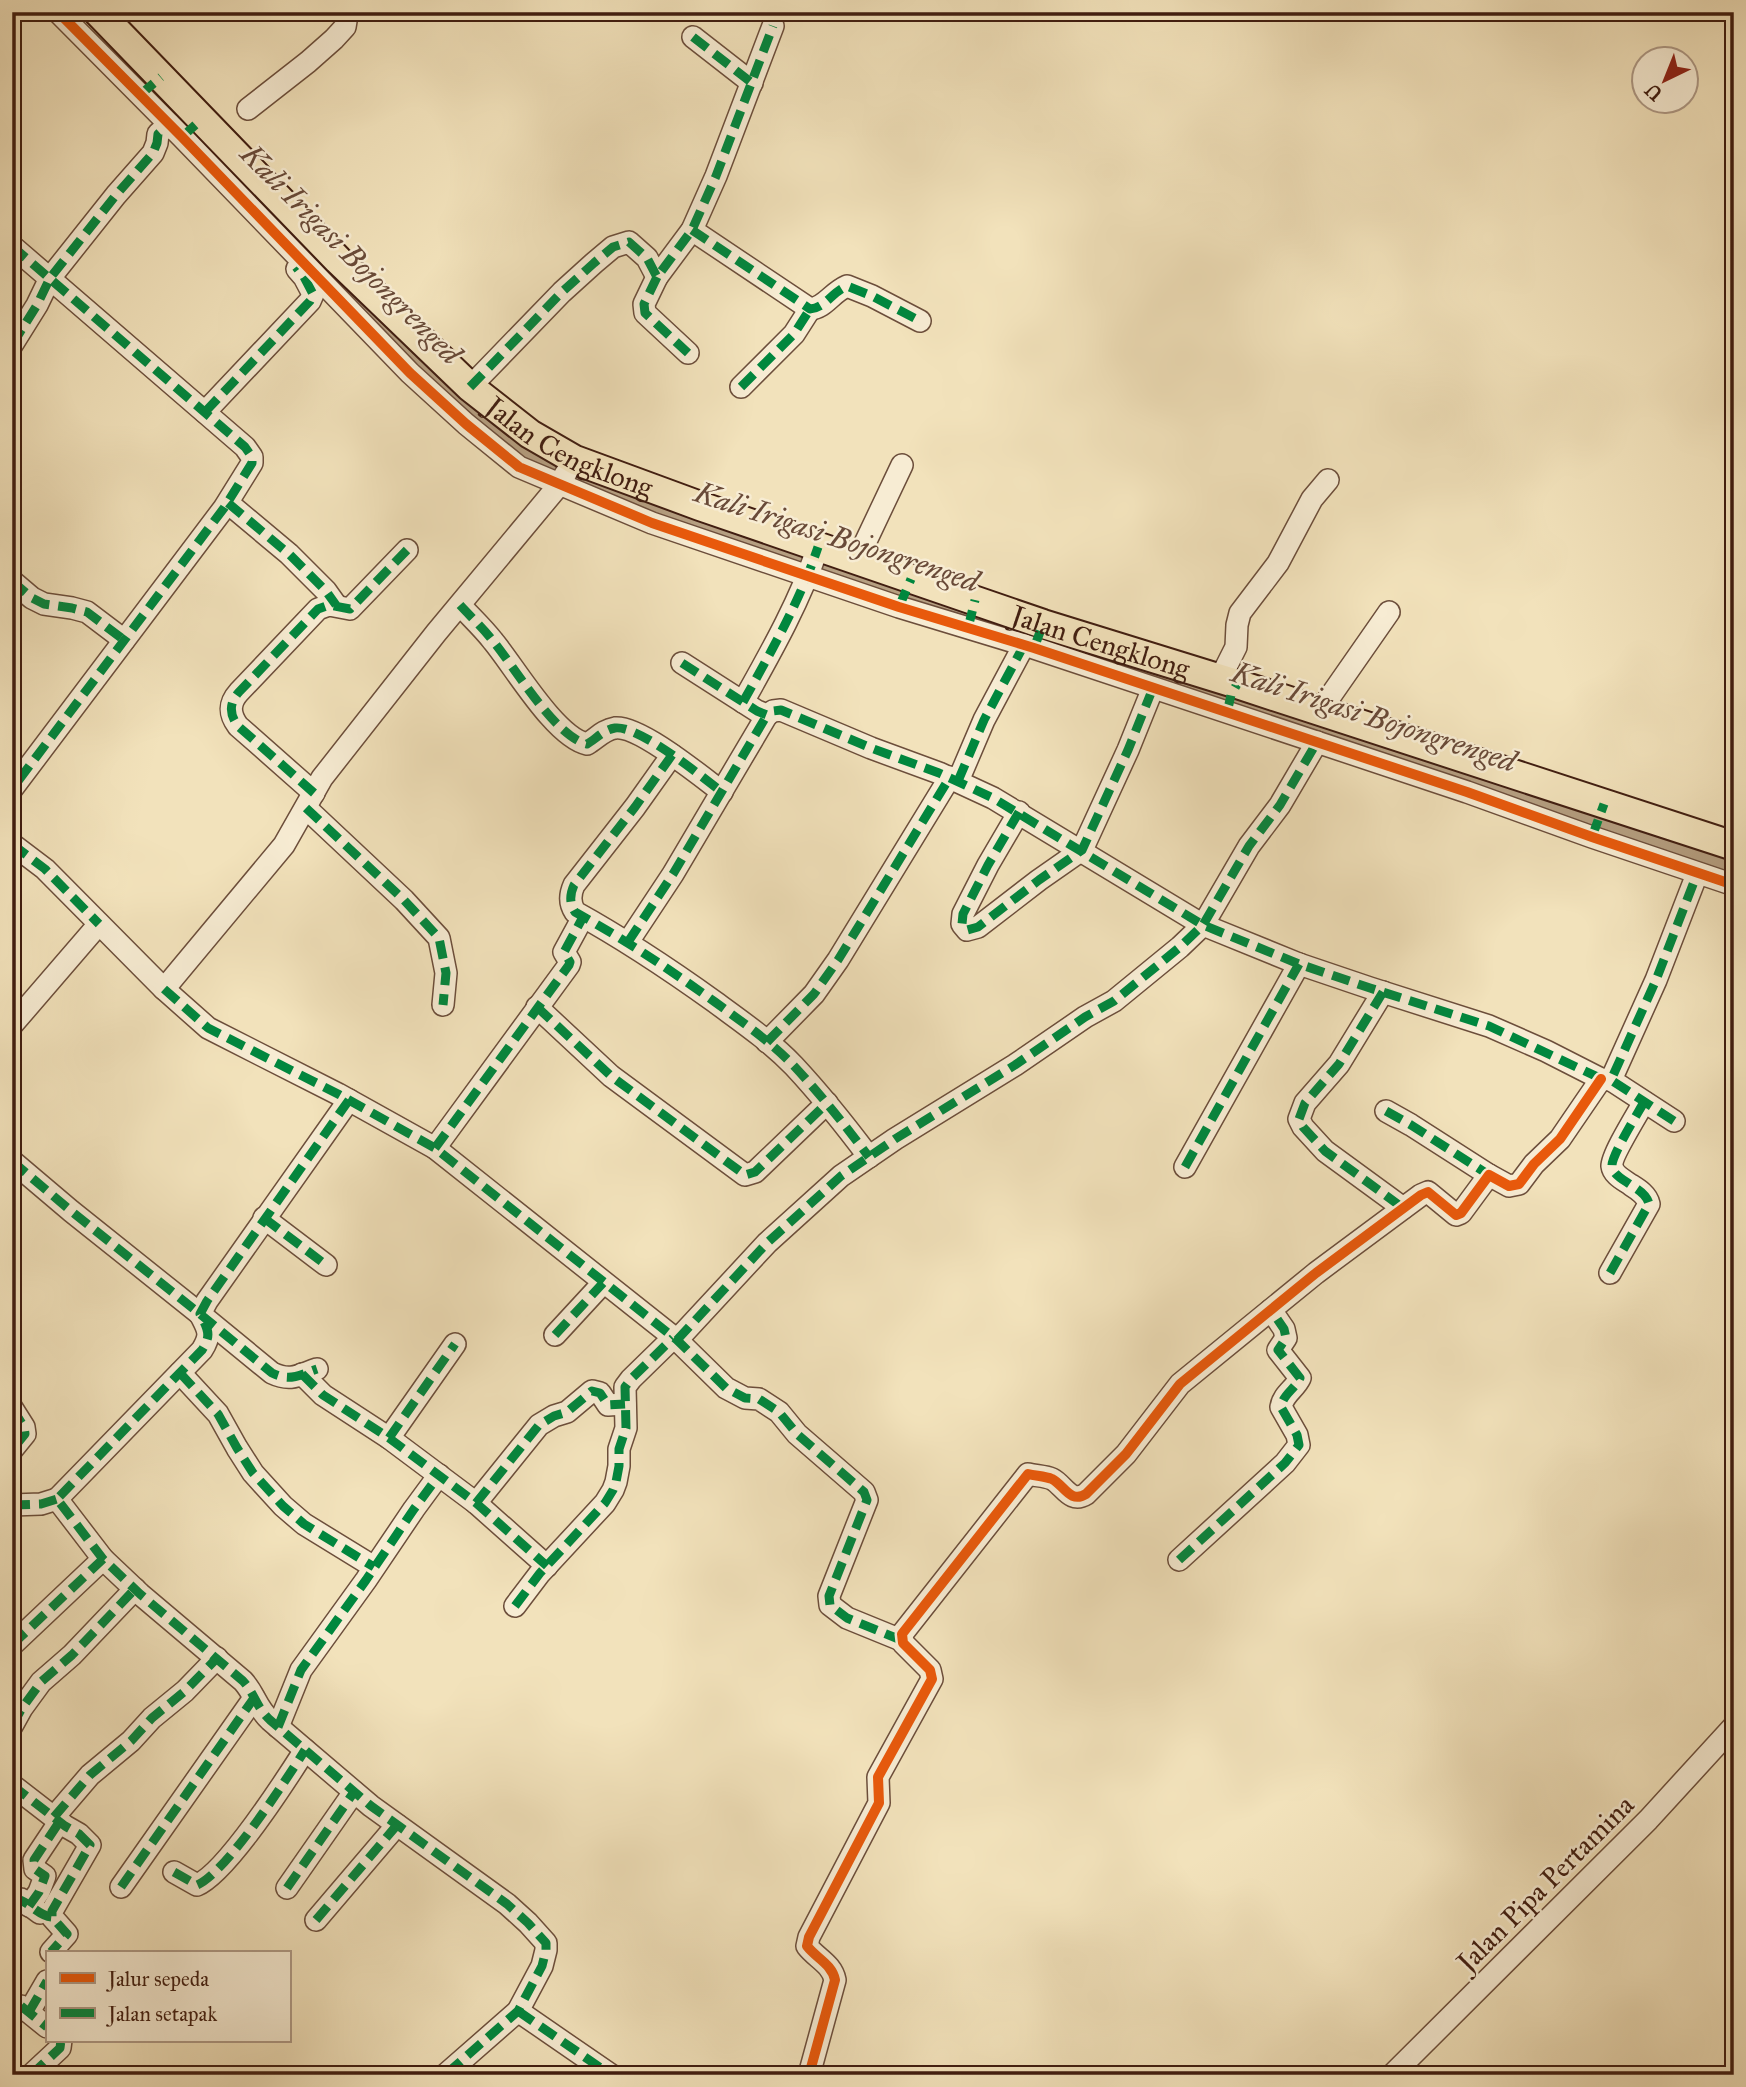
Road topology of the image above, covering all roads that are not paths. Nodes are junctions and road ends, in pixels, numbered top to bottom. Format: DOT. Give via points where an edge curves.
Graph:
graph roads {
  1 [pos="58,12"];
  2 [pos="98,12"];
  3 [pos="344,12"];
  4 [pos="773,26"];
  5 [pos="693,37"];
  6 [pos="752,83"];
  7 [pos="150,86"];
  8 [pos="248,109"];
  9 [pos="187,127"];
  10 [pos="692,230"];
  11 [pos="12,246"];
  12 [pos="288,247"];
  13 [pos="657,277"];
  14 [pos="50,278"];
  15 [pos="810,309"];
  16 [pos="920,321"];
  17 [pos="12,345"];
  18 [pos="688,353"];
  19 [pos="470,387"];
  20 [pos="741,387"];
  21 [pos="205,412"];
  22 [pos="902,465"];
  23 [pos="566,472"];
  24 [pos="1328,480"];
  25 [pos="228,503"];
  26 [pos="407,550"];
  27 [pos="857,560"];
  28 [pos="812,562"];
  29 [pos="12,581"];
  30 [pos="905,593"];
  31 [pos="460,605"];
  32 [pos="336,606"];
  33 [pos="1388,612"];
  34 [pos="1035,638"];
  35 [pos="124,640"];
  36 [pos="682,663"];
  37 [pos="1153,688"];
  38 [pos="1228,696"];
  39 [pos="743,702"];
  40 [pos="1320,711"];
  41 [pos="767,715"];
  42 [pos="1317,742"];
  43 [pos="672,755"];
  44 [pos="954,779"];
  45 [pos="12,789"];
  46 [pos="722,792"];
  47 [pos="310,800"];
  48 [pos="1602,808"];
  49 [pos="1019,811"];
  50 [pos="1593,835"];
  51 [pos="12,844"];
  52 [pos="1734,846"];
  53 [pos="1082,850"];
  54 [pos="1698,874"];
  55 [pos="1734,885"];
  56 [pos="583,917"];
  57 [pos="99,924"];
  58 [pos="1203,925"];
  59 [pos="628,942"];
  60 [pos="1299,964"];
  61 [pos="164,989"];
  62 [pos="1383,992"];
  63 [pos="443,1005"];
  64 [pos="537,1007"];
  65 [pos="12,1025"];
  66 [pos="767,1042"];
  67 [pos="1606,1080"];
  68 [pos="349,1100"];
  69 [pos="1644,1102"];
  70 [pos="827,1103"];
  71 [pos="1386,1111"];
  72 [pos="1674,1121"];
  73 [pos="435,1148"];
  74 [pos="869,1157"];
  75 [pos="12,1161"];
  76 [pos="1185,1167"];
  77 [pos="1489,1175"];
  78 [pos="1403,1208"];
  79 [pos="264,1218"];
  80 [pos="326,1265"];
  81 [pos="1610,1273"];
  82 [pos="603,1283"];
  83 [pos="1271,1310"];
  84 [pos="200,1314"];
  85 [pos="555,1335"];
  86 [pos="675,1339"];
  87 [pos="455,1344"];
  88 [pos="180,1373"];
  89 [pos="625,1404"];
  90 [pos="12,1408"];
  91 [pos="389,1438"];
  92 [pos="12,1450"];
  93 [pos="439,1475"];
  94 [pos="57,1499"];
  95 [pos="476,1503"];
  96 [pos="12,1504"];
  97 [pos="103,1559"];
  98 [pos="1179,1560"];
  99 [pos="547,1566"];
  100 [pos="374,1567"];
  101 [pos="135,1589"];
  102 [pos="516,1606"];
  103 [pos="901,1640"];
  104 [pos="12,1644"];
  105 [pos="217,1658"];
  106 [pos="254,1698"];
  107 [pos="1734,1726"];
  108 [pos="12,1727"];
  109 [pos="278,1727"];
  110 [pos="305,1750"];
  111 [pos="12,1785"];
  112 [pos="354,1792"];
  113 [pos="57,1819"];
  114 [pos="397,1825"];
  115 [pos="174,1872"];
  116 [pos="121,1887"];
  117 [pos="287,1888"];
  118 [pos="21,1904"];
  119 [pos="52,1917"];
  120 [pos="316,1920"];
  121 [pos="52,1951"];
  122 [pos="46,1983"];
  123 [pos="518,2011"];
  124 [pos="46,2026"];
  125 [pos="61,2042"];
  126 [pos="31,2075"];
  127 [pos="445,2075"];
  128 [pos="611,2075"];
  129 [pos="809,2075"];
  130 [pos="1392,2075"];
  1 -- 7 [label="street"];
  2 -- 7 [label="main road, Jalan Cengklong"];
  3 -- 8 [label="street" via="345,27 334,39"];
  4 -- 6 [label="street"];
  5 -- 6 [label="street"];
  6 -- 10 [label="street"];
  7 -- 9 [label="main road, Jalan Cengklong"];
  9 -- 12 [label="street"];
  9 -- 14 [label="street" via="158,134 153,153"];
  9 -- 19 [label="main road, Jalan Cengklong" via="338,260"];
  10 -- 13 [label="street"];
  10 -- 15 [label="street"];
  11 -- 14 [label="street"];
  12 -- 21 [label="street" via="287,259 304,277 312,299"];
  12 -- 23 [label="street" via="466,424 520,467"];
  13 -- 18 [label="street" via="644,304 645,313"];
  13 -- 19 [label="street" via="647,258 629,242 613,247 562,292"];
  14 -- 17 [label="street"];
  14 -- 21 [label="street"];
  15 -- 16 [label="street" via="820,308 847,286"];
  15 -- 20 [label="street" via="794,334"];
  19 -- 23 [label="main road, Jalan Cengklong" via="530,434"];
  21 -- 25 [label="street" via="252,457 250,469"];
  22 -- 27 [label="street"];
  23 -- 28 [label="main road, Jalan Cengklong"];
  23 -- 31 [label="street"];
  24 -- 38 [label="street" via="1312,499 1278,563 1240,613"];
  25 -- 32 [label="street" via="289,554"];
  25 -- 35 [label="street"];
  26 -- 32 [label="street" via="350,609"];
  27 -- 28 [label="main road, Jalan Cengklong"];
  27 -- 30 [label="main road, Jalan Cengklong"];
  28 -- 30 [label="street"];
  28 -- 39 [label="street"];
  29 -- 35 [label="street" via="44,604 87,612"];
  30 -- 34 [label="main road, Jalan Cengklong"];
  31 -- 43 [label="street" via="494,641 548,714 574,738 587,744 618,728"];
  31 -- 47 [label="street" via="330,768"];
  32 -- 47 [label="street" via="318,609 239,692 230,709 238,726"];
  33 -- 40 [label="street"];
  34 -- 37 [label="street"];
  34 -- 38 [label="main road, Jalan Cengklong"];
  34 -- 44 [label="street"];
  35 -- 45 [label="street"];
  36 -- 39 [label="street"];
  37 -- 38 [label="street"];
  37 -- 53 [label="street"];
  38 -- 40 [label="main road, Jalan Cengklong"];
  38 -- 42 [label="street"];
  39 -- 41 [label="street"];
  40 -- 48 [label="main road, Jalan Cengklong"];
  41 -- 44 [label="street" via="781,710"];
  41 -- 46 [label="street"];
  42 -- 50 [label="street"];
  42 -- 58 [label="street"];
  43 -- 46 [label="street"];
  43 -- 56 [label="street" via="574,885 570,903"];
  44 -- 49 [label="street"];
  44 -- 66 [label="street" via="814,994"];
  46 -- 59 [label="street"];
  47 -- 61 [label="street" via="284,845"];
  47 -- 63 [label="street" via="439,938 446,973"];
  48 -- 50 [label="street"];
  48 -- 52 [label="main road, Jalan Cengklong"];
  49 -- 53 [label="street"];
  49 -- 53 [label="street" via="962,914 967,930 978,927"];
  50 -- 54 [label="street"];
  51 -- 57 [label="street" via="45,869"];
  53 -- 58 [label="street"];
  54 -- 55 [label="street"];
  54 -- 67 [label="street" via="1657,980"];
  56 -- 59 [label="street"];
  56 -- 64 [label="street" via="564,952 569,965"];
  57 -- 61 [label="street"];
  57 -- 65 [label="street"];
  58 -- 60 [label="street"];
  58 -- 74 [label="street" via="1114,1001"];
  59 -- 66 [label="street"];
  60 -- 62 [label="street"];
  60 -- 76 [label="street"];
  61 -- 68 [label="street" via="208,1028"];
  62 -- 67 [label="street" via="1489,1026"];
  62 -- 78 [label="street" via="1339,1064 1306,1103 1300,1119 1325,1151"];
  64 -- 70 [label="street" via="611,1076 745,1175 755,1172"];
  64 -- 73 [label="street"];
  66 -- 70 [label="street"];
  67 -- 69 [label="street"];
  67 -- 77 [label="street" via="1519,1184 1509,1186"];
  68 -- 73 [label="street"];
  68 -- 79 [label="street"];
  69 -- 72 [label="street"];
  69 -- 81 [label="street" via="1612,1168 1647,1197 1649,1204"];
  70 -- 74 [label="street"];
  71 -- 77 [label="street"];
  73 -- 82 [label="street"];
  74 -- 86 [label="street" via="841,1176 767,1243"];
  75 -- 84 [label="street"];
  77 -- 78 [label="street" via="1461,1213 1452,1212 1428,1192"];
  78 -- 83 [label="street"];
  79 -- 80 [label="street"];
  79 -- 84 [label="street"];
  82 -- 85 [label="street"];
  82 -- 86 [label="street"];
  83 -- 98 [label="street" via="1286,1338 1278,1350 1300,1378 1282,1407 1298,1445"];
  83 -- 103 [label="street" via="1180,1384 1126,1454 1086,1494 1073,1497 1053,1480 1028,1474"];
  84 -- 88 [label="street" via="209,1331 208,1340"];
  84 -- 91 [label="street" via="272,1373 284,1378 309,1371 323,1395"];
  86 -- 89 [label="street" via="631,1379 625,1387"];
  86 -- 103 [label="street" via="726,1388 759,1399 779,1412 797,1434 864,1492 867,1500 833,1585 830,1605 847,1618"];
  87 -- 91 [label="street"];
  88 -- 94 [label="street"];
  88 -- 100 [label="street" via="218,1414 253,1473 283,1506"];
  89 -- 95 [label="street" via="608,1405 600,1393 592,1391 567,1412 544,1421"];
  89 -- 99 [label="street" via="626,1428 613,1490"];
  90 -- 92 [label="street" via="25,1434"];
  91 -- 93 [label="street"];
  93 -- 95 [label="street"];
  93 -- 100 [label="street"];
  94 -- 96 [label="street"];
  94 -- 97 [label="street"];
  95 -- 99 [label="street"];
  97 -- 101 [label="street"];
  97 -- 104 [label="street"];
  99 -- 102 [label="street"];
  100 -- 109 [label="street" via="301,1670"];
  101 -- 105 [label="street"];
  101 -- 108 [label="street" via="41,1682"];
  103 -- 129 [label="street" via="930,1670 932,1679 878,1777 879,1803 809,1937 807,1946 829,1966 835,1980"];
  105 -- 106 [label="street"];
  105 -- 113 [label="street" via="90,1775"];
  106 -- 109 [label="street" via="258,1709"];
  106 -- 116 [label="street"];
  107 -- 130 [label="street, Jalan Pipa Pertamina" via="1648,1820"];
  109 -- 110 [label="street"];
  110 -- 112 [label="street"];
  110 -- 115 [label="street" via="211,1876 197,1885"];
  111 -- 113 [label="street"];
  112 -- 114 [label="street"];
  112 -- 117 [label="street"];
  113 -- 118 [label="street" via="34,1860 35,1869 45,1876 39,1892"];
  113 -- 119 [label="street" via="90,1845 52,1909"];
  114 -- 120 [label="street"];
  114 -- 123 [label="street" via="507,1904 545,1943 542,1965"];
  118 -- 119 [label="street"];
  119 -- 121 [label="street" via="67,1934"];
  122 -- 124 [label="street" via="25,2009"];
  123 -- 127 [label="street"];
  123 -- 128 [label="street"];
  125 -- 126 [label="street"];
}
